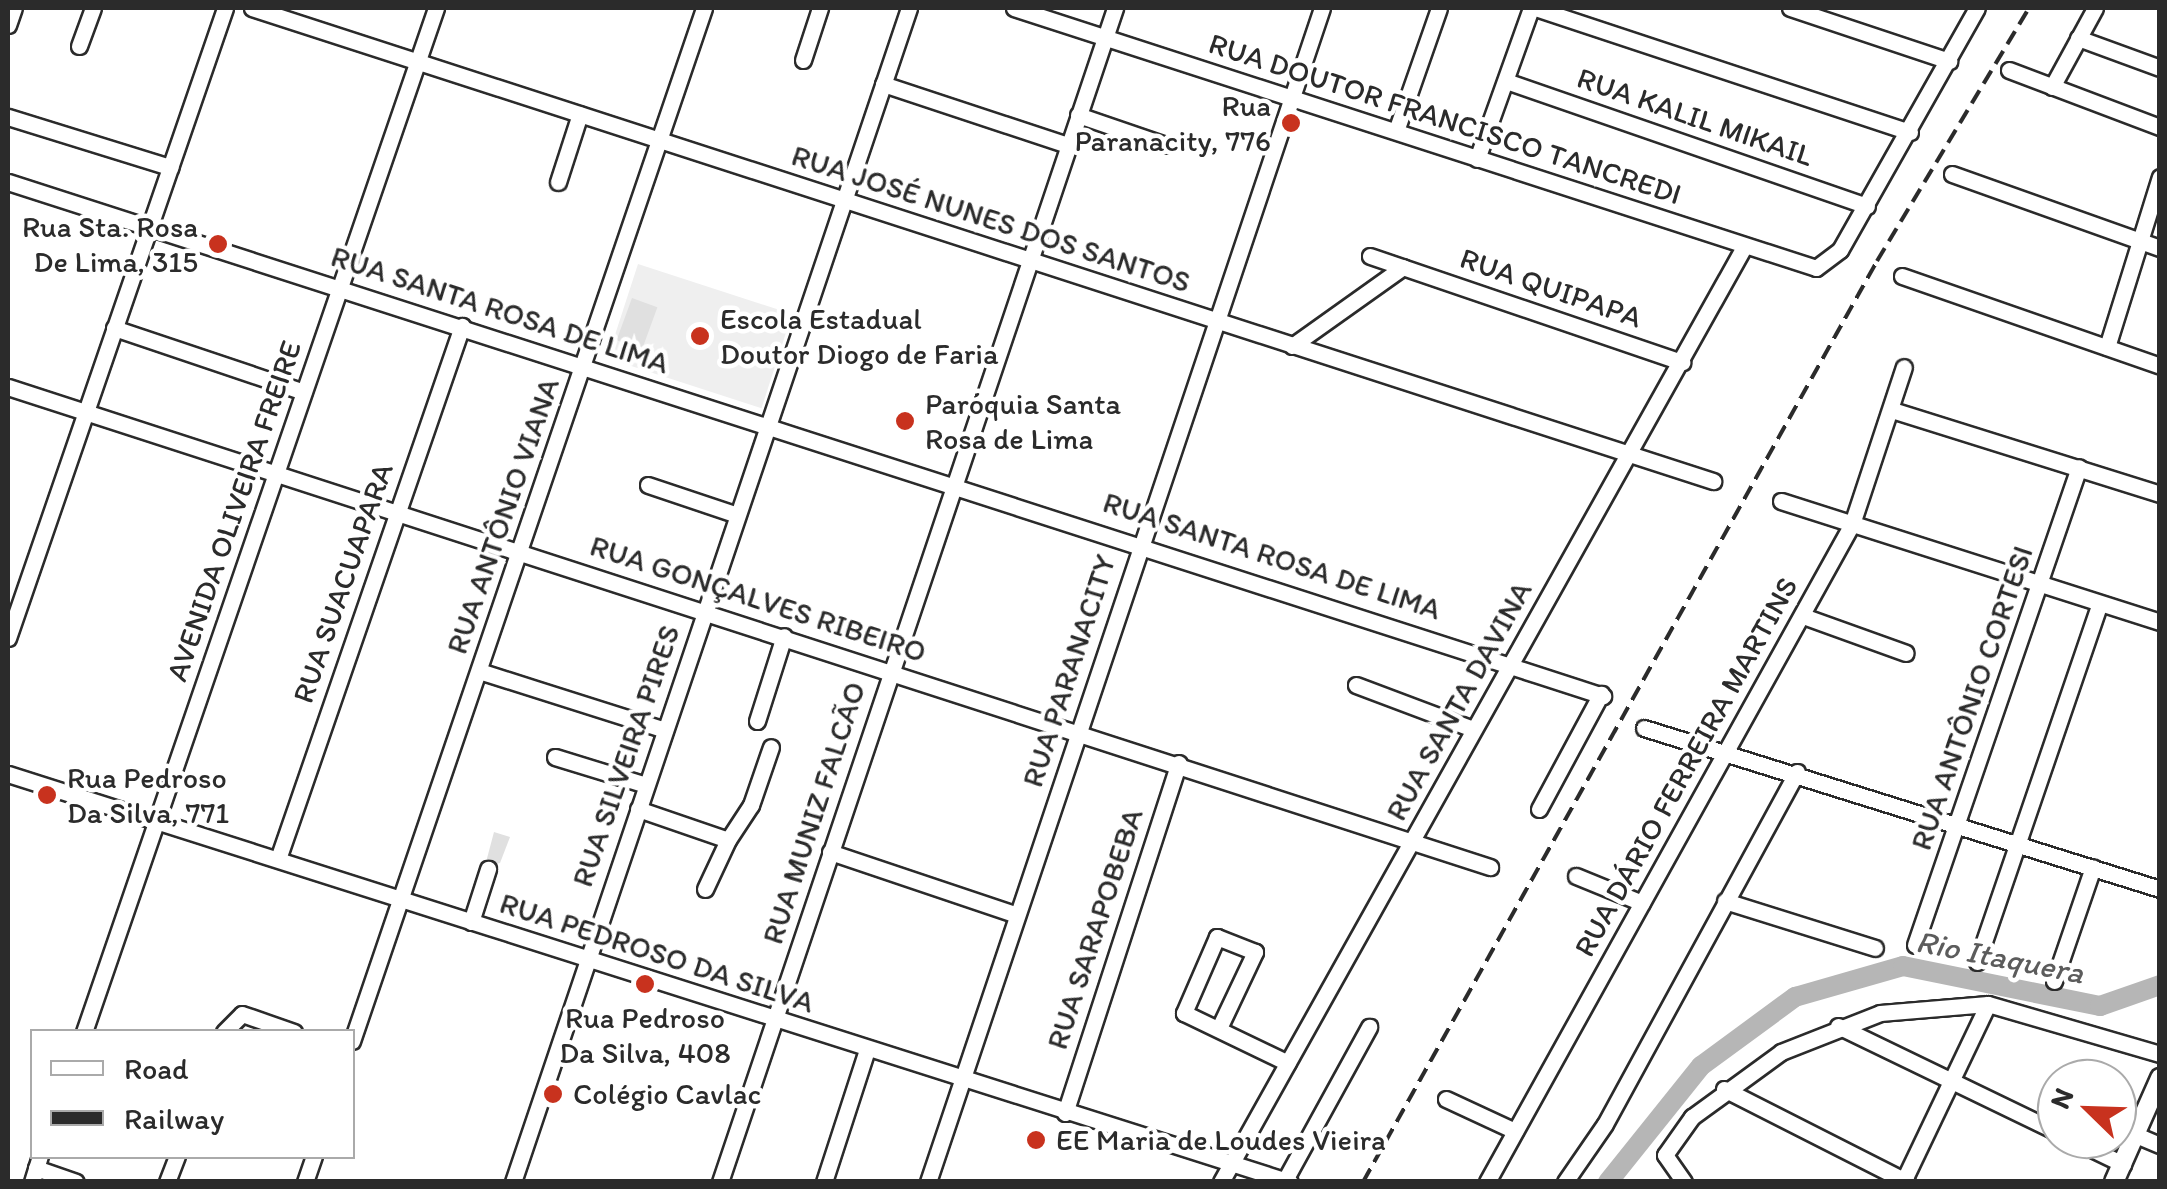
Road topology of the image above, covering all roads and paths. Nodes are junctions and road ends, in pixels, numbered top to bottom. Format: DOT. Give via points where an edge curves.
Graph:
graph roads {
  1 [pos="14,8"];
  2 [pos="93,8"];
  3 [pos="224,8"];
  4 [pos="252,8"];
  5 [pos="436,8"];
  6 [pos="704,8"];
  7 [pos="820,8"];
  8 [pos="909,8"];
  9 [pos="1014,8"];
  10 [pos="1115,8"];
  11 [pos="1322,8"];
  12 [pos="1439,8"];
  13 [pos="1533,8"];
  14 [pos="1790,8"];
  15 [pos="2094,8"];
  16 [pos="1974,9"];
  17 [pos="1035,11"];
  18 [pos="8,25"];
  19 [pos="1105,36"];
  20 [pos="2078,38"];
  21 [pos="79,46"];
  22 [pos="802,60"];
  23 [pos="417,61"];
  24 [pos="1948,61"];
  25 [pos="2160,68"];
  26 [pos="2009,70"];
  27 [pos="1506,81"];
  28 [pos="882,84"];
  29 [pos="2052,87"];
  30 [pos="1291,98"];
  31 [pos="580,114"];
  32 [pos="1078,115"];
  33 [pos="8,116"];
  34 [pos="2160,126"];
  35 [pos="1396,131"];
  36 [pos="1910,132"];
  37 [pos="660,140"];
  38 [pos="1067,145"];
  39 [pos="1165,146"];
  40 [pos="1477,159"];
  41 [pos="170,167"];
  42 [pos="1952,174"];
  43 [pos="2160,176"];
  44 [pos="8,182"];
  45 [pos="558,182"];
  46 [pos="844,201"];
  47 [pos="1867,206"];
  48 [pos="150,226"];
  49 [pos="2140,241"];
  50 [pos="1744,246"];
  51 [pos="2160,248"];
  52 [pos="1370,256"];
  53 [pos="1029,260"];
  54 [pos="1403,267"];
  55 [pos="1902,276"];
  56 [pos="340,287"];
  57 [pos="1216,320"];
  58 [pos="462,326"];
  59 [pos="114,328"];
  60 [pos="1292,346"];
  61 [pos="2107,347"];
  62 [pos="1682,362"];
  63 [pos="582,366"];
  64 [pos="2160,366"];
  65 [pos="1904,367"];
  66 [pos="8,387"];
  67 [pos="304,392"];
  68 [pos="1892,410"];
  69 [pos="84,413"];
  70 [pos="768,424"];
  71 [pos="1631,455"];
  72 [pos="2078,467"];
  73 [pos="276,475"];
  74 [pos="1713,480"];
  75 [pos="954,482"];
  76 [pos="648,486"];
  77 [pos="2160,494"];
  78 [pos="1780,501"];
  79 [pos="395,512"];
  80 [pos="737,516"];
  81 [pos="1852,524"];
  82 [pos="1141,542"];
  83 [pos="519,552"];
  84 [pos="2040,580"];
  85 [pos="2100,603"];
  86 [pos="705,611"];
  87 [pos="1803,616"];
  88 [pos="2160,622"];
  89 [pos="784,636"];
  90 [pos="8,638"];
  91 [pos="1906,653"];
  92 [pos="1508,662"];
  93 [pos="890,669"];
  94 [pos="479,670"];
  95 [pos="1356,685"];
  96 [pos="757,721"];
  97 [pos="1644,728"];
  98 [pos="1473,729"];
  99 [pos="664,730"];
  100 [pos="1078,732"];
  101 [pos="771,748"];
  102 [pos="1729,750"];
  103 [pos="556,756"];
  104 [pos="1178,763"];
  105 [pos="1797,772"];
  106 [pos="8,774"];
  107 [pos="646,785"];
  108 [pos="638,809"];
  109 [pos="1539,809"];
  110 [pos="156,821"];
  111 [pos="1960,826"];
  112 [pos="728,840"];
  113 [pos="1413,841"];
  114 [pos="2021,845"];
  115 [pos="830,852"];
  116 [pos="278,859"];
  117 [pos="1490,867"];
  118 [pos="2094,867"];
  119 [pos="488,870"];
  120 [pos="1576,876"];
  121 [pos="2160,888"];
  122 [pos="705,889"];
  123 [pos="400,900"];
  124 [pos="1726,901"];
  125 [pos="1642,904"];
  126 [pos="1017,914"];
  127 [pos="471,922"];
  128 [pos="1915,945"];
  129 [pos="1875,948"];
  130 [pos="586,958"];
  131 [pos="1977,962"];
  132 [pos="2054,981"];
  133 [pos="1988,1004"];
  134 [pos="774,1020"];
  135 [pos="1220,1026"];
  136 [pos="1838,1026"];
  137 [pos="1369,1027"];
  138 [pos="85,1029"];
  139 [pos="226,1029"];
  140 [pos="284,1029"];
  141 [pos="355,1032"];
  142 [pos="867,1050"];
  143 [pos="2160,1054"];
  144 [pos="1288,1063"];
  145 [pos="2160,1078"];
  146 [pos="962,1080"];
  147 [pos="1950,1081"];
  148 [pos="1724,1090"];
  149 [pos="1446,1099"];
  150 [pos="2160,1111"];
  151 [pos="1065,1113"];
  152 [pos="2037,1122"];
  153 [pos="1515,1131"];
  154 [pos="2147,1140"];
  155 [pos="2098,1159"];
  156 [pos="1230,1165"];
  157 [pos="36,1169"];
  158 [pos="2121,1176"];
  159 [pos="1287,1181"];
  160 [pos="1905,1181"];
  161 [pos="76,1182"];
  162 [pos="513,1182"];
  163 [pos="720,1182"];
  164 [pos="824,1182"];
  165 [pos="928,1182"];
  166 [pos="1221,1182"];
  167 [pos="1488,1182"];
  168 [pos="1565,1182"];
  169 [pos="1684,1182"];
  1 -- 18 [label="street"];
  2 -- 21 [label="street"];
  3 -- 41 [label="street"];
  4 -- 23 [label="street, RUA JOSÉ NUNES DOS SANTOS"];
  5 -- 23 [label="street, AVENIDA OLIVEIRA FREIRE"];
  6 -- 37 [label="street, RUA ANTÔNIO VIANA"];
  7 -- 22 [label="street"];
  8 -- 28 [label="street, RUA SILVEIRA PIRES"];
  9 -- 17 [label="street, RUA DOUTOR FRANCISCO TANCREDI"];
  10 -- 19 [label="street, RUA MUNIZ FALCÃO"];
  11 -- 30 [label="street, RUA PARANACITY"];
  12 -- 35 [label="street"];
  13 -- 27 [label="street"];
  13 -- 36 [label="street"];
  14 -- 24 [label="street"];
  15 -- 20 [label="street"];
  16 -- 24 [label="street"];
  17 -- 19 [label="street, RUA DOUTOR FRANCISCO TANCREDI"];
  19 -- 30 [label="street, RUA DOUTOR FRANCISCO TANCREDI"];
  19 -- 32 [label="street, RUA MUNIZ FALCÃO"];
  20 -- 25 [label="street"];
  20 -- 29 [label="street"];
  23 -- 31 [label="street, RUA JOSÉ NUNES DOS SANTOS"];
  23 -- 56 [label="street, AVENIDA OLIVEIRA FREIRE"];
  24 -- 36 [label="street"];
  26 -- 29 [label="street"];
  27 -- 40 [label="street"];
  27 -- 47 [label="street, RUA KALIL MIKAIL"];
  28 -- 38 [label="street"];
  28 -- 46 [label="street, RUA SILVEIRA PIRES"];
  29 -- 34 [label="street"];
  30 -- 35 [label="street, RUA DOUTOR FRANCISCO TANCREDI"];
  30 -- 57 [label="street, RUA PARANACITY"];
  31 -- 37 [label="street, RUA JOSÉ NUNES DOS SANTOS"];
  31 -- 45 [label="street"];
  32 -- 38 [label="street, RUA MUNIZ FALCÃO"];
  32 -- 39 [label="street"];
  33 -- 41 [label="street"];
  35 -- 40 [label="street, RUA DOUTOR FRANCISCO TANCREDI"];
  36 -- 47 [label="street"];
  37 -- 46 [label="street, RUA JOSÉ NUNES DOS SANTOS"];
  37 -- 63 [label="street, RUA ANTÔNIO VIANA"];
  38 -- 53 [label="street, RUA MUNIZ FALCÃO"];
  40 -- 50 [label="street, RUA DOUTOR FRANCISCO TANCREDI"];
  41 -- 48 [label="street"];
  42 -- 49 [label="street"];
  43 -- 49 [label="street"];
  44 -- 48 [label="street, RUA SANTA ROSA DE LIMA"];
  46 -- 53 [label="street, RUA JOSÉ NUNES DOS SANTOS"];
  46 -- 70 [label="street, RUA SILVEIRA PIRES"];
  47 -- 50 [label="street, RUA DOUTOR FRANCISCO TANCREDI" via="1826,267 1804,267"];
  48 -- 56 [label="street, RUA SANTA ROSA DE LIMA"];
  48 -- 59 [label="street"];
  49 -- 51 [label="street"];
  49 -- 61 [label="street"];
  50 -- 62 [label="street, RUA SANTA DAVINA"];
  52 -- 54 [label="street, RUA QUIPAPA"];
  53 -- 57 [label="street, RUA JOSÉ NUNES DOS SANTOS"];
  53 -- 75 [label="street, RUA MUNIZ FALCÃO"];
  54 -- 60 [label="street"];
  54 -- 62 [label="street, RUA QUIPAPA"];
  55 -- 61 [label="street"];
  56 -- 58 [label="street, RUA SANTA ROSA DE LIMA"];
  56 -- 67 [label="street, AVENIDA OLIVEIRA FREIRE"];
  57 -- 60 [label="street, RUA JOSÉ NUNES DOS SANTOS"];
  57 -- 82 [label="street, RUA PARANACITY"];
  58 -- 63 [label="street, RUA SANTA ROSA DE LIMA"];
  58 -- 79 [label="street, RUA SUACUAPARA"];
  59 -- 67 [label="street"];
  59 -- 69 [label="street"];
  60 -- 71 [label="street, RUA JOSÉ NUNES DOS SANTOS"];
  61 -- 64 [label="street"];
  62 -- 71 [label="street, RUA SANTA DAVINA"];
  63 -- 70 [label="street, RUA SANTA ROSA DE LIMA"];
  63 -- 83 [label="street, RUA ANTÔNIO VIANA"];
  65 -- 68 [label="street, RUA DÁRIO FERREIRA MARTINS"];
  66 -- 69 [label="street, RUA GONÇALVES RIBEIRO"];
  67 -- 73 [label="street, AVENIDA OLIVEIRA FREIRE"];
  68 -- 72 [label="street"];
  68 -- 81 [label="street, RUA DÁRIO FERREIRA MARTINS"];
  69 -- 73 [label="street, RUA GONÇALVES RIBEIRO"];
  69 -- 90 [label="street"];
  70 -- 75 [label="street, RUA SANTA ROSA DE LIMA"];
  70 -- 80 [label="street, RUA SILVEIRA PIRES"];
  71 -- 74 [label="street, RUA JOSÉ NUNES DOS SANTOS"];
  71 -- 92 [label="street, RUA SANTA DAVINA"];
  72 -- 77 [label="street"];
  72 -- 84 [label="street, RUA ANTÔNIO CORTESI"];
  73 -- 79 [label="street, RUA GONÇALVES RIBEIRO"];
  73 -- 110 [label="street, AVENIDA OLIVEIRA FREIRE"];
  75 -- 82 [label="street, RUA SANTA ROSA DE LIMA"];
  75 -- 93 [label="street, RUA MUNIZ FALCÃO"];
  76 -- 80 [label="street"];
  78 -- 81 [label="street"];
  79 -- 83 [label="street, RUA GONÇALVES RIBEIRO"];
  79 -- 116 [label="street, RUA SUACUAPARA"];
  80 -- 86 [label="street, RUA SILVEIRA PIRES"];
  81 -- 84 [label="street"];
  81 -- 87 [label="street, RUA DÁRIO FERREIRA MARTINS"];
  82 -- 92 [label="street, RUA SANTA ROSA DE LIMA"];
  82 -- 100 [label="street, RUA PARANACITY"];
  83 -- 86 [label="street, RUA GONÇALVES RIBEIRO"];
  83 -- 94 [label="street, RUA ANTÔNIO VIANA"];
  84 -- 85 [label="street"];
  84 -- 111 [label="street, RUA ANTÔNIO CORTESI"];
  85 -- 88 [label="street"];
  85 -- 114 [label="street"];
  86 -- 89 [label="street, RUA GONÇALVES RIBEIRO"];
  86 -- 99 [label="street, RUA SILVEIRA PIRES"];
  87 -- 91 [label="street"];
  87 -- 102 [label="street, RUA DÁRIO FERREIRA MARTINS"];
  89 -- 93 [label="street, RUA GONÇALVES RIBEIRO"];
  89 -- 96 [label="street"];
  92 -- 98 [label="street, RUA SANTA DAVINA"];
  92 -- 109 [label="street, RUA SANTA ROSA DE LIMA" via="1602,695"];
  93 -- 100 [label="street, RUA GONÇALVES RIBEIRO"];
  93 -- 115 [label="street, RUA MUNIZ FALCÃO"];
  94 -- 99 [label="street"];
  94 -- 123 [label="street, RUA ANTÔNIO VIANA"];
  95 -- 98 [label="street"];
  97 -- 102 [label="street"];
  98 -- 113 [label="street, RUA SANTA DAVINA"];
  99 -- 107 [label="street, RUA SILVEIRA PIRES"];
  100 -- 104 [label="street, RUA GONÇALVES RIBEIRO"];
  100 -- 126 [label="street, RUA PARANACITY"];
  101 -- 112 [label="street" via="747,814"];
  102 -- 105 [label="street"];
  102 -- 125 [label="street, RUA DÁRIO FERREIRA MARTINS"];
  103 -- 107 [label="street"];
  104 -- 113 [label="street, RUA GONÇALVES RIBEIRO"];
  104 -- 151 [label="street, RUA SARAPOBEBA"];
  105 -- 111 [label="street"];
  105 -- 124 [label="street"];
  106 -- 110 [label="street, RUA PEDROSO DA SILVA"];
  107 -- 108 [label="street, RUA SILVEIRA PIRES"];
  108 -- 112 [label="street"];
  108 -- 130 [label="street, RUA SILVEIRA PIRES"];
  110 -- 116 [label="street, RUA PEDROSO DA SILVA"];
  110 -- 138 [label="street, AVENIDA OLIVEIRA FREIRE"];
  111 -- 114 [label="street"];
  111 -- 128 [label="street, RUA ANTÔNIO CORTESI"];
  112 -- 122 [label="street"];
  113 -- 117 [label="street, RUA GONÇALVES RIBEIRO"];
  113 -- 144 [label="street, RUA SANTA DAVINA"];
  114 -- 118 [label="street"];
  114 -- 131 [label="street"];
  115 -- 126 [label="street"];
  115 -- 134 [label="street, RUA MUNIZ FALCÃO"];
  116 -- 123 [label="street, RUA PEDROSO DA SILVA"];
  118 -- 121 [label="street"];
  118 -- 132 [label="street"];
  119 -- 127 [label="street"];
  120 -- 125 [label="street"];
  123 -- 127 [label="street, RUA PEDROSO DA SILVA"];
  123 -- 141 [label="street, RUA ANTÔNIO VIANA"];
  124 -- 129 [label="street"];
  124 -- 168 [label="street" via="1605,1124"];
  125 -- 153 [label="street, RUA DÁRIO FERREIRA MARTINS"];
  126 -- 146 [label="street, RUA PARANACITY"];
  127 -- 130 [label="street, RUA PEDROSO DA SILVA"];
  130 -- 134 [label="street, RUA PEDROSO DA SILVA"];
  130 -- 162 [label="street, RUA SILVEIRA PIRES"];
  133 -- 136 [label="street" via="1914,1006"];
  133 -- 143 [label="street"];
  133 -- 147 [label="street"];
  134 -- 142 [label="street, RUA PEDROSO DA SILVA"];
  134 -- 163 [label="street, RUA MUNIZ FALCÃO"];
  135 -- 135 [label="street" via="1186,1015 1214,937 1254,949"];
  135 -- 144 [label="street"];
  136 -- 147 [label="street"];
  136 -- 148 [label="street"];
  137 -- 159 [label="street"];
  139 -- 140 [label="street" via="237,1014"];
  142 -- 146 [label="street, RUA PEDROSO DA SILVA"];
  142 -- 164 [label="street"];
  144 -- 156 [label="street, RUA SANTA DAVINA"];
  145 -- 154 [label="main road"];
  146 -- 151 [label="street, RUA PEDROSO DA SILVA"];
  146 -- 165 [label="street, RUA PARANACITY"];
  147 -- 152 [label="street"];
  147 -- 160 [label="street"];
  148 -- 160 [label="street"];
  148 -- 169 [label="street" via="1666,1148"];
  149 -- 153 [label="street"];
  150 -- 154 [label="main road"];
  151 -- 156 [label="street, RUA PEDROSO DA SILVA"];
  153 -- 167 [label="street, RUA DÁRIO FERREIRA MARTINS"];
  154 -- 158 [label="main road"];
  155 -- 158 [label="street"];
  156 -- 159 [label="street, RUA PEDROSO DA SILVA"];
  156 -- 166 [label="street, RUA SANTA DAVINA"];
  157 -- 161 [label="street"];
}
